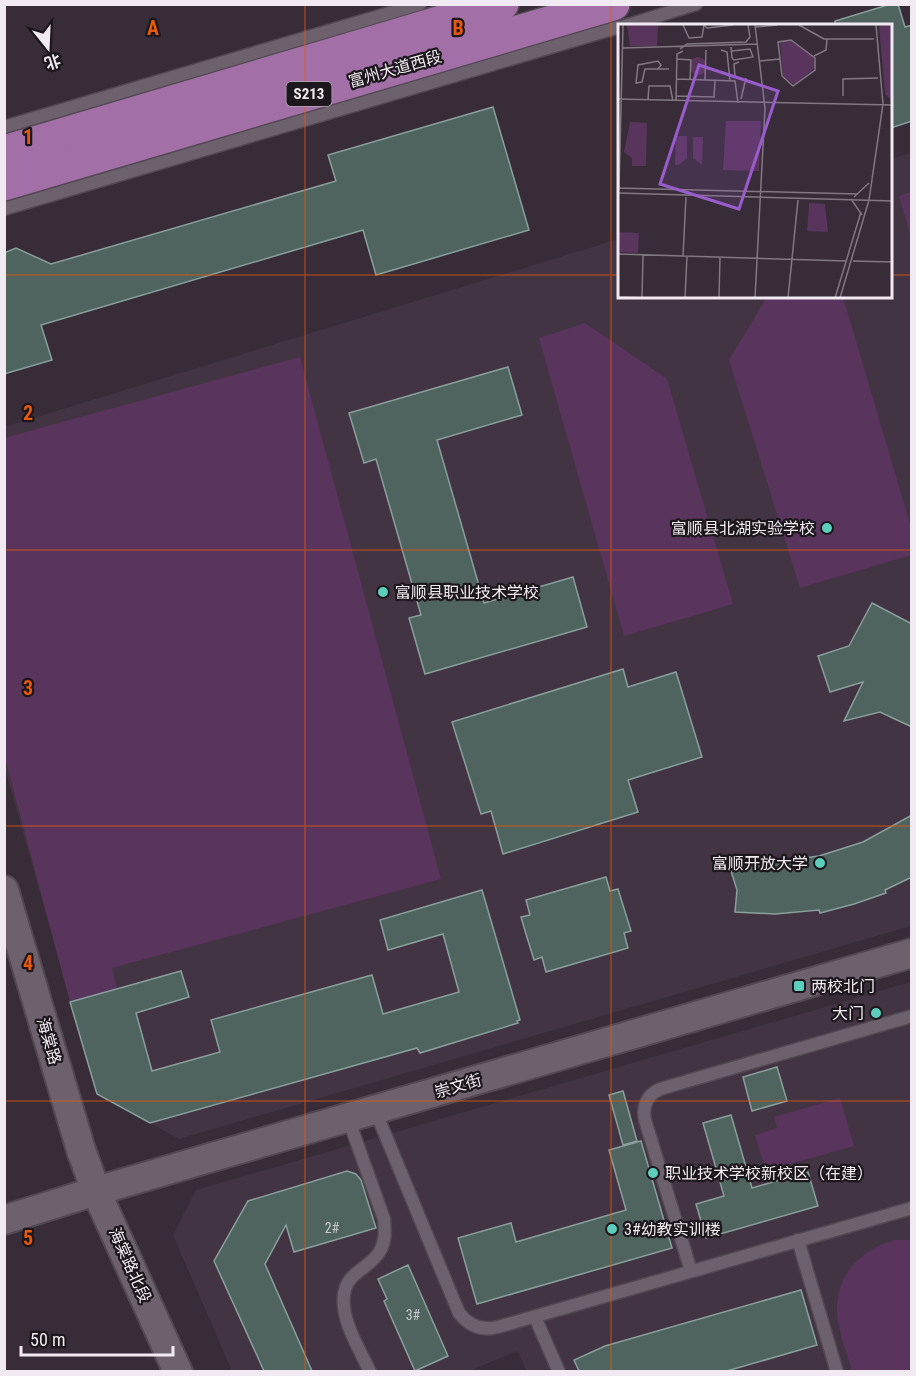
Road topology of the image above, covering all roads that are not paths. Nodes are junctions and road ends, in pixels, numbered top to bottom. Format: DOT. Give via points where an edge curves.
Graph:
graph roads {
  1 [pos="420,4"];
  2 [pos="502,4"];
  3 [pos="613,4"];
  4 [pos="696,4"];
  5 [pos="631,24"];
  6 [pos="618,27"];
  7 [pos="4,127"];
  8 [pos="4,152"];
  9 [pos="4,184"];
  10 [pos="4,208"];
  11 [pos="4,890"];
  12 [pos="912,953"];
  13 [pos="912,1016"];
  14 [pos="375,1110"];
  15 [pos="348,1118"];
  16 [pos="96,1191"];
  17 [pos="912,1208"];
  18 [pos="4,1220"];
  19 [pos="798,1240"];
  20 [pos="691,1272"];
  21 [pos="535,1317"];
  22 [pos="178,1371"];
  23 [pos="370,1371"];
  24 [pos="559,1371"];
  25 [pos="837,1371"];
  1 -- 7 [label="lane"];
  2 -- 8 [label="main road, 富州大道西段 / S213"];
  3 -- 9 [label="main road, 富州大道西段 / S213"];
  4 -- 5 [label="lane"];
  6 -- 10 [label="lane"];
  11 -- 16 [label="street, 海棠路"];
  12 -- 14 [label="street, 崇文街"];
  13 -- 20 [label="lane" via="660,1089 648,1098 645,1120"];
  14 -- 15 [label="street, 崇文街"];
  14 -- 21 [label="lane" via="463,1319 473,1326 492,1329"];
  15 -- 16 [label="street, 崇文街"];
  15 -- 23 [label="lane" via="384,1219 380,1251 356,1271 343,1298 345,1314"];
  16 -- 18 [label="street, 崇文街"];
  16 -- 22 [label="street, 海棠路北段"];
  17 -- 19 [label="lane"];
  19 -- 20 [label="lane"];
  19 -- 25 [label="lane"];
  20 -- 21 [label="lane"];
  21 -- 24 [label="lane"];
}
